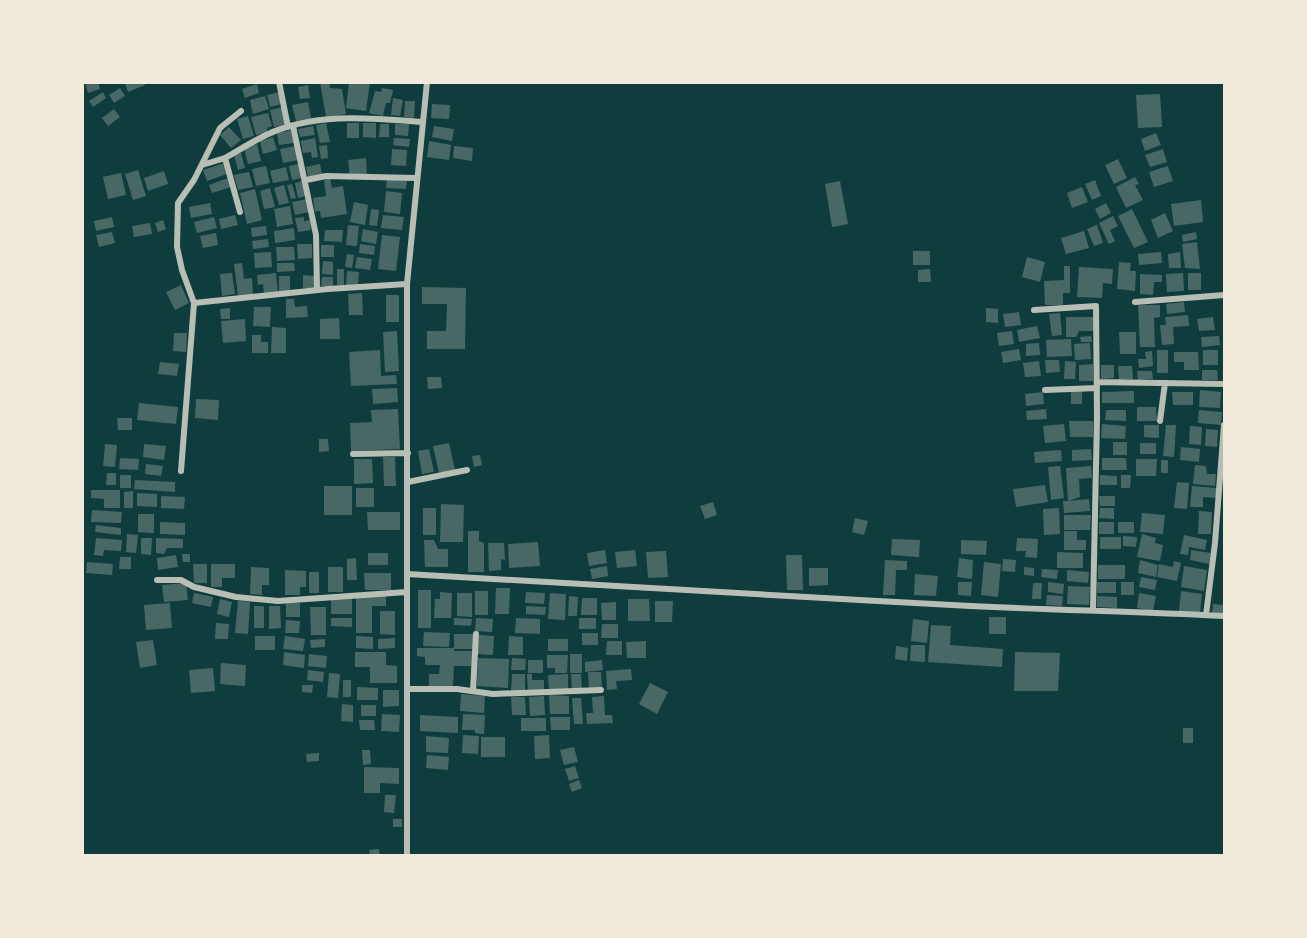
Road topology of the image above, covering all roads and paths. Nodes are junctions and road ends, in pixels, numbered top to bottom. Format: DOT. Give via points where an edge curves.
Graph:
graph roads {
  1 [pos="279,82"];
  2 [pos="427,82"];
  3 [pos="241,111"];
  4 [pos="422,123"];
  5 [pos="291,127"];
  6 [pos="225,158"];
  7 [pos="202,165"];
  8 [pos="416,178"];
  9 [pos="306,180"];
  10 [pos="240,212"];
  11 [pos="407,284"];
  12 [pos="317,290"];
  13 [pos="1224,296"];
  14 [pos="1135,302"];
  15 [pos="194,303"];
  16 [pos="1034,310"];
  17 [pos="1165,383"];
  18 [pos="1224,384"];
  19 [pos="1097,385"];
  20 [pos="1045,390"];
  21 [pos="1160,421"];
  22 [pos="1224,425"];
  23 [pos="408,453"];
  24 [pos="353,454"];
  25 [pos="467,470"];
  26 [pos="180,471"];
  27 [pos="408,482"];
  28 [pos="407,574"];
  29 [pos="157,580"];
  30 [pos="407,592"];
  31 [pos="1093,609"];
  32 [pos="1206,615"];
  33 [pos="1224,616"];
  34 [pos="476,634"];
  35 [pos="406,689"];
  36 [pos="601,690"];
  37 [pos="473,691"];
  38 [pos="407,855"];
  1 -- 5 [label="street"];
  2 -- 4 [label="street"];
  3 -- 7 [label="street" via="220,128"];
  4 -- 5 [label="street" via="357,117"];
  4 -- 8 [label="street"];
  5 -- 6 [label="street" via="266,135"];
  5 -- 9 [label="street"];
  6 -- 7 [label="street"];
  6 -- 10 [label="street"];
  7 -- 15 [label="street" via="178,203 176,216 177,247"];
  8 -- 9 [label="street" via="326,176"];
  8 -- 11 [label="street"];
  9 -- 12 [label="street" via="316,234"];
  11 -- 12 [label="street"];
  11 -- 23 [label="street"];
  12 -- 15 [label="street"];
  13 -- 14 [label="street"];
  15 -- 26 [label="street"];
  16 -- 19 [label="street" via="1096,306"];
  17 -- 18 [label="street"];
  17 -- 19 [label="street"];
  17 -- 21 [label="street"];
  19 -- 20 [label="street"];
  19 -- 31 [label="street"];
  22 -- 32 [label="street"];
  23 -- 24 [label="street"];
  23 -- 27 [label="street"];
  25 -- 27 [label="street"];
  27 -- 28 [label="street"];
  28 -- 30 [label="street"];
  28 -- 31 [label="street" via="954,605"];
  29 -- 30 [label="street" via="181,580 194,587 257,600"];
  30 -- 35 [label="street"];
  31 -- 32 [label="street"];
  32 -- 33 [label="street"];
  34 -- 37 [label="street"];
  35 -- 37 [label="street"];
  35 -- 38 [label="street"];
  36 -- 37 [label="street" via="493,694"];
}
